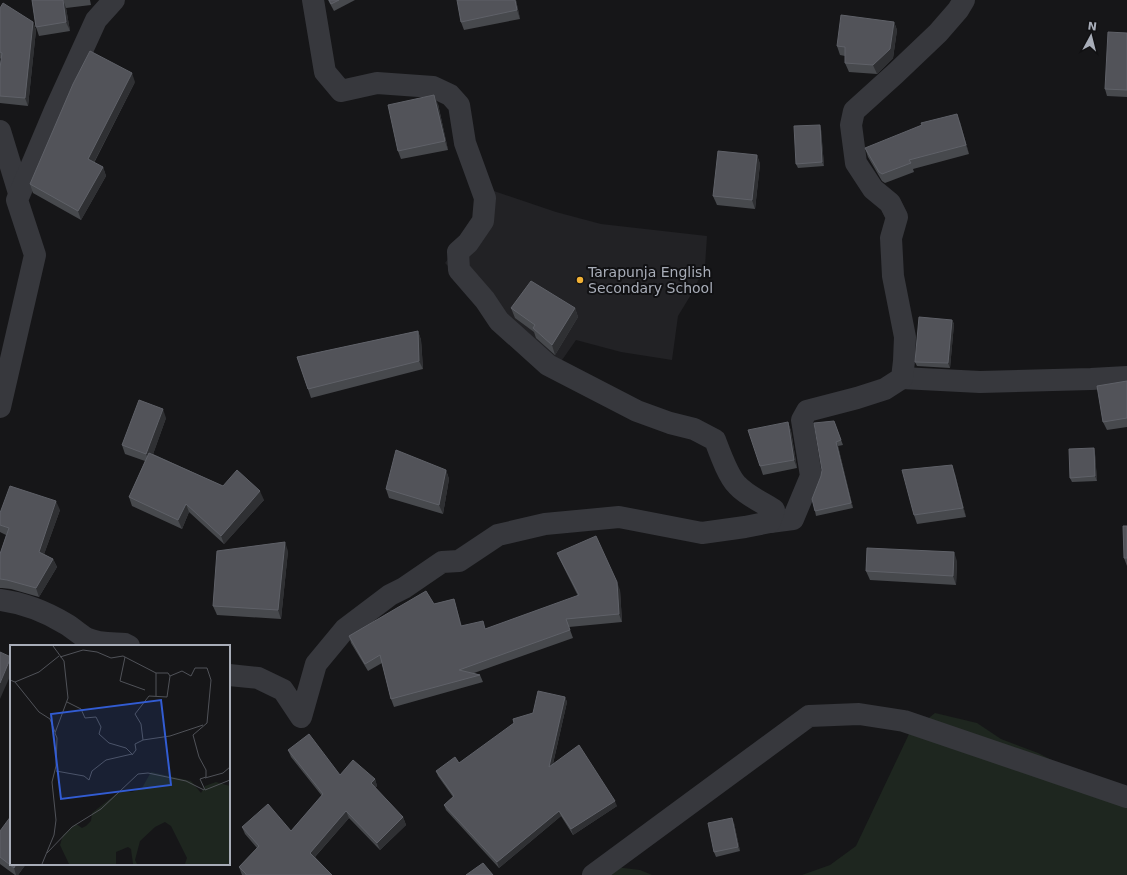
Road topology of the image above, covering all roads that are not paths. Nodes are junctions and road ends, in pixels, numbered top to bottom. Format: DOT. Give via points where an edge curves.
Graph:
graph roads {
  1 [pos="114,0"];
  2 [pos="313,0"];
  3 [pos="964,0"];
  4 [pos="0,131"];
  5 [pos="20,193"];
  6 [pos="1127,377"];
  7 [pos="902,378"];
  8 [pos="0,407"];
  9 [pos="770,522"];
  10 [pos="0,600"];
  11 [pos="127,645"];
  12 [pos="230,675"];
  13 [pos="1127,797"];
  14 [pos="593,875"];
  1 -- 5 [label="street" via="96,20"];
  2 -- 9 [label="street" via="325,72 341,91 377,83 433,87 450,95 458,105 465,143 485,198 483,221 468,243 458,252 459,270 499,321 548,365 636,411 694,429 715,440 736,485 774,510"];
  3 -- 7 [label="street" via="938,32 854,111 851,125 856,163 873,189 890,203 897,217 891,238 893,276 905,336"];
  4 -- 5 [label="street"];
  5 -- 8 [label="street" via="17,200 35,255"];
  6 -- 7 [label="street" via="980,382"];
  7 -- 9 [label="street" via="885,389 807,411 802,420 811,476 793,519"];
  9 -- 12 [label="street" via="702,533 619,517 545,524 498,535 459,561 442,562 390,595 345,629 316,664 301,717 283,690 258,678"];
  10 -- 11 [label="street" via="37,610 97,642"];
  13 -- 14 [label="street" via="904,721 859,714 809,716"];
}
